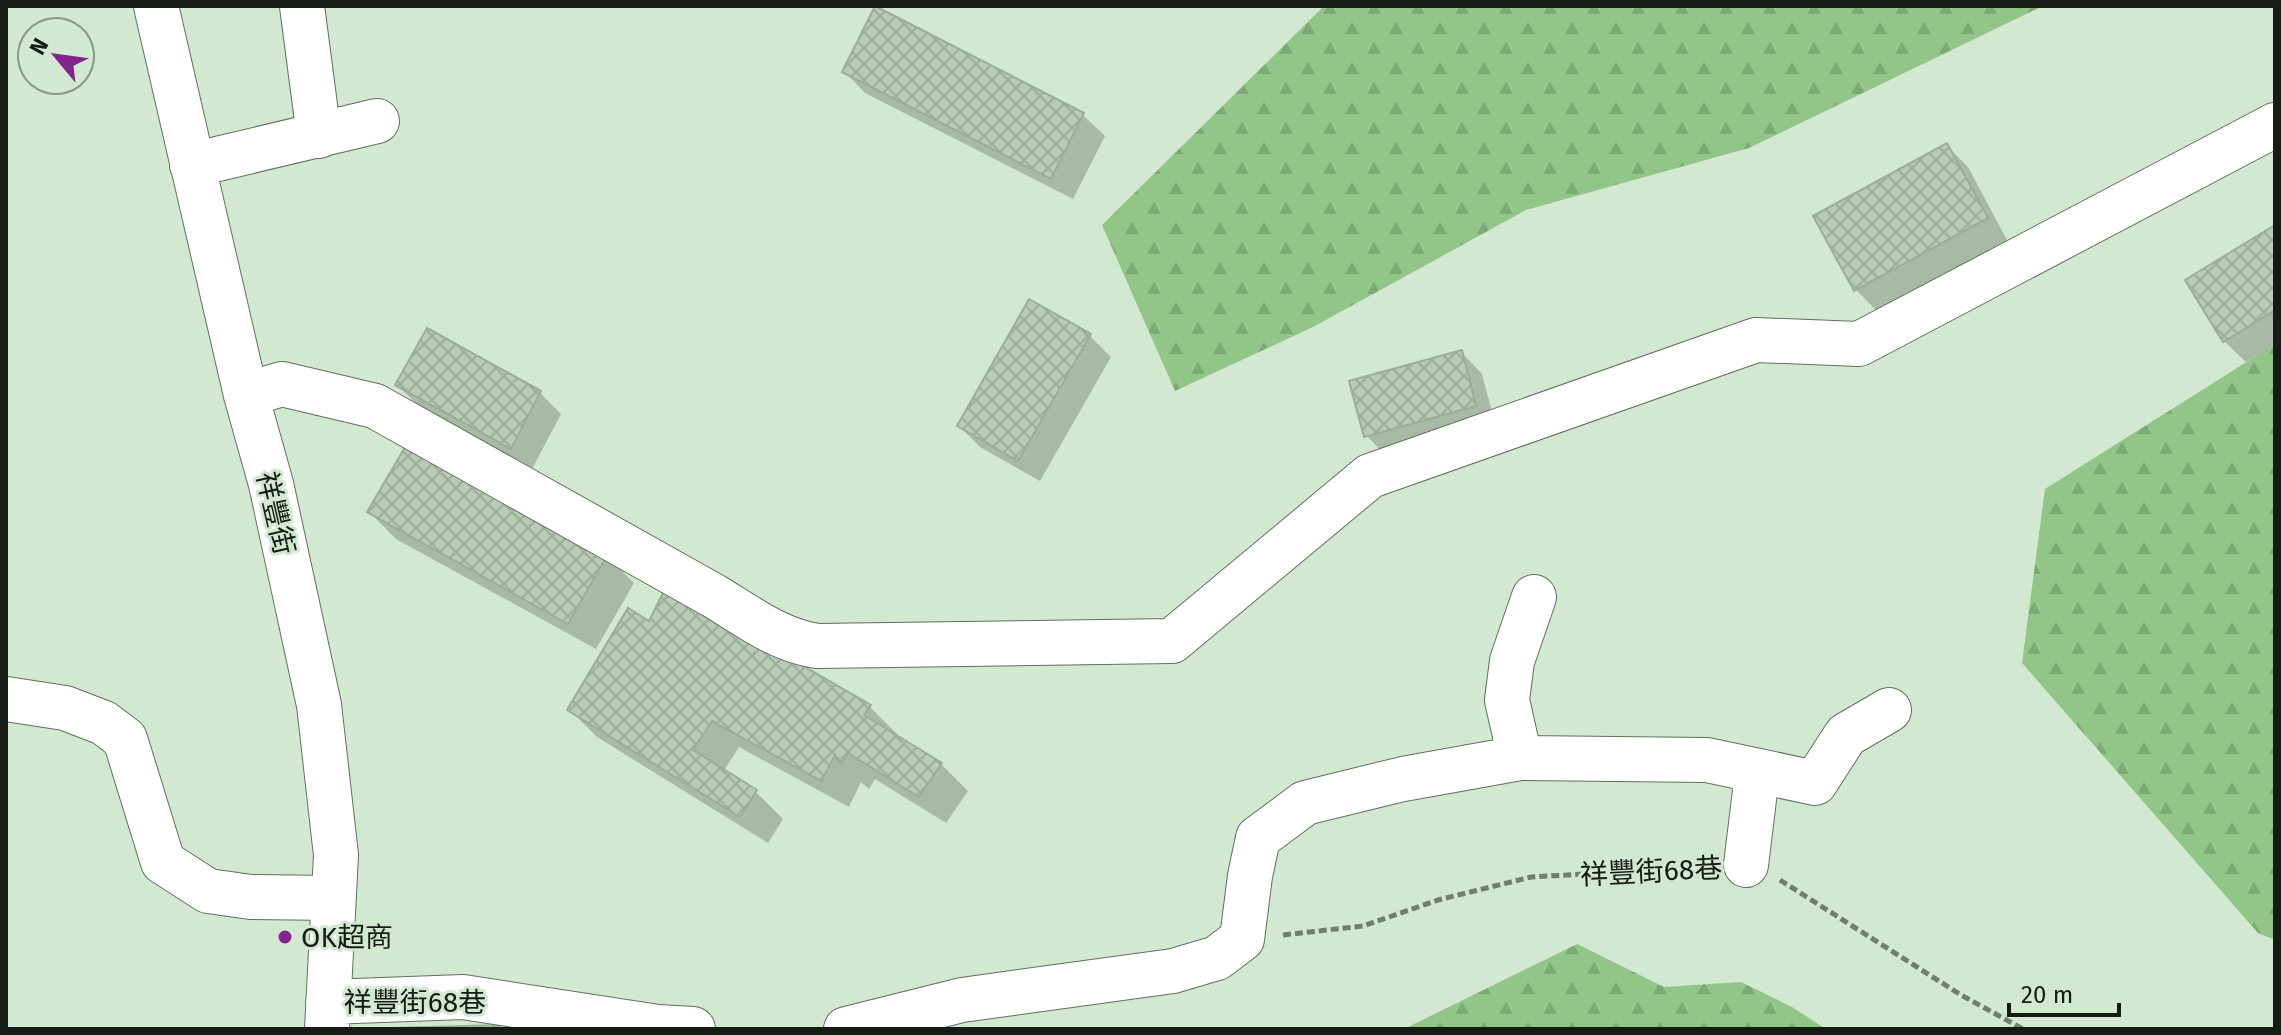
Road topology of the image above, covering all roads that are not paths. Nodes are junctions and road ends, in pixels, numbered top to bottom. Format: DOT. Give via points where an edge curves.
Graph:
graph roads {
  1 [pos="156,6"];
  2 [pos="302,6"];
  3 [pos="377,121"];
  4 [pos="2275,125"];
  5 [pos="319,136"];
  6 [pos="192,165"];
  7 [pos="246,395"];
  8 [pos="1534,597"];
  9 [pos="6,699"];
  10 [pos="1889,710"];
  11 [pos="1520,758"];
  12 [pos="1753,771"];
  13 [pos="1746,865"];
  14 [pos="333,898"];
  15 [pos="327,1016"];
  16 [pos="693,1029"];
  17 [pos="848,1029"];
  1 -- 6 [label="street, 祥豐街"];
  2 -- 5 [label="street"];
  3 -- 5 [label="street"];
  4 -- 7 [label="street" via="1859,344 1756,340 1370,476 1172,641 798,643 375,406 282,384"];
  5 -- 6 [label="street"];
  6 -- 7 [label="street, 祥豐街"];
  7 -- 14 [label="street, 祥豐街" via="319,705 336,855"];
  8 -- 11 [label="street" via="1512,661 1507,700"];
  9 -- 14 [label="street" via="65,708 104,723 125,739 163,862 208,891"];
  10 -- 12 [label="street" via="1846,735 1815,783"];
  11 -- 12 [label="street" via="1707,760"];
  11 -- 17 [label="street" via="1305,803 1258,838 1242,939 1217,958 1173,971 962,1000"];
  12 -- 13 [label="street"];
  14 -- 15 [label="street, 祥豐街"];
  15 -- 16 [label="street, 祥豐街68巷" via="463,997"];
}
